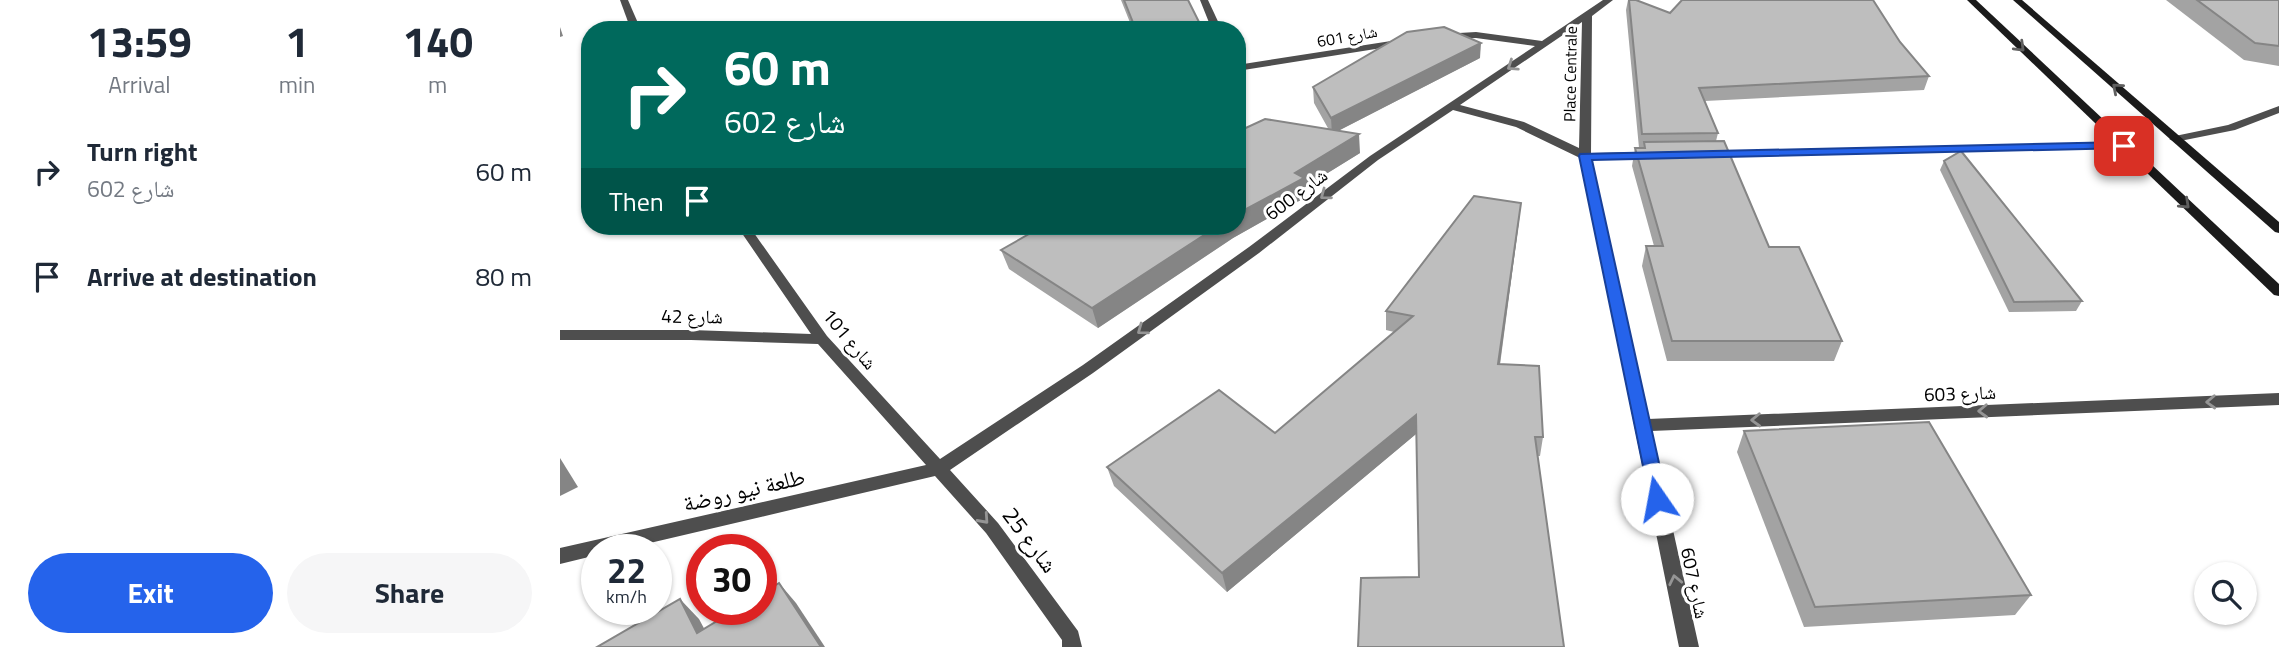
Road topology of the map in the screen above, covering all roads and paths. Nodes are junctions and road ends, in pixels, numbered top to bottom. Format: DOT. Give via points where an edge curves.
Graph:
graph roads {
  1 [pos="624,0"];
  2 [pos="1204,0"];
  3 [pos="1609,0"];
  4 [pos="1971,0"];
  5 [pos="2017,0"];
  6 [pos="1587,15"];
  7 [pos="632,21"];
  8 [pos="1213,21"];
  9 [pos="1434,37"];
  10 [pos="1413,40"];
  11 [pos="1545,44"];
  12 [pos="1246,67"];
  13 [pos="1451,106"];
  14 [pos="2279,109"];
  15 [pos="2175,139"];
  16 [pos="2124,146"];
  17 [pos="1696,154"];
  18 [pos="1668,155"];
  19 [pos="1585,156"];
  20 [pos="2279,229"];
  21 [pos="749,235"];
  22 [pos="2279,292"];
  23 [pos="560,335"];
  24 [pos="822,340"];
  25 [pos="2279,399"];
  26 [pos="1642,425"];
  27 [pos="939,469"];
  28 [pos="560,556"];
  29 [pos="1076,644"];
  30 [pos="1689,647"];
  1 -- 7 [label="street"];
  2 -- 8 [label="street"];
  3 -- 6 [label="street, شارع 600"];
  4 -- 16 [label="main road, one-way"];
  15 -- 5 [label="main road, one-way"];
  6 -- 11 [label="street, شارع 600"];
  6 -- 19 [label="street, Place Centrale"];
  9 -- 11 [label="street" via="1476,35"];
  10 -- 12 [label="street, شارع 601"];
  11 -- 13 [label="street, شارع 600, one-way"];
  13 -- 19 [label="street, Place Centrale" via="1508,119"];
  13 -- 27 [label="street, شارع 600, one-way" via="1099,361"];
  14 -- 15 [label="street" via="2231,128"];
  15 -- 20 [label="main road"];
  16 -- 17 [label="street"];
  16 -- 22 [label="main road, one-way"];
  18 -- 19 [label="street"];
  19 -- 26 [label="street, شارع 607"];
  21 -- 24 [label="street, شارع 101"];
  23 -- 24 [label="street, شارع 42"];
  24 -- 27 [label="street, شارع 101"];
  25 -- 26 [label="street, شارع 603, one-way"];
  30 -- 26 [label="street, شارع 607, one-way"];
  27 -- 28 [label="street, طلعة نيو روضة"];
  27 -- 29 [label="street, شارع 25, one-way" via="992,528"];
}
